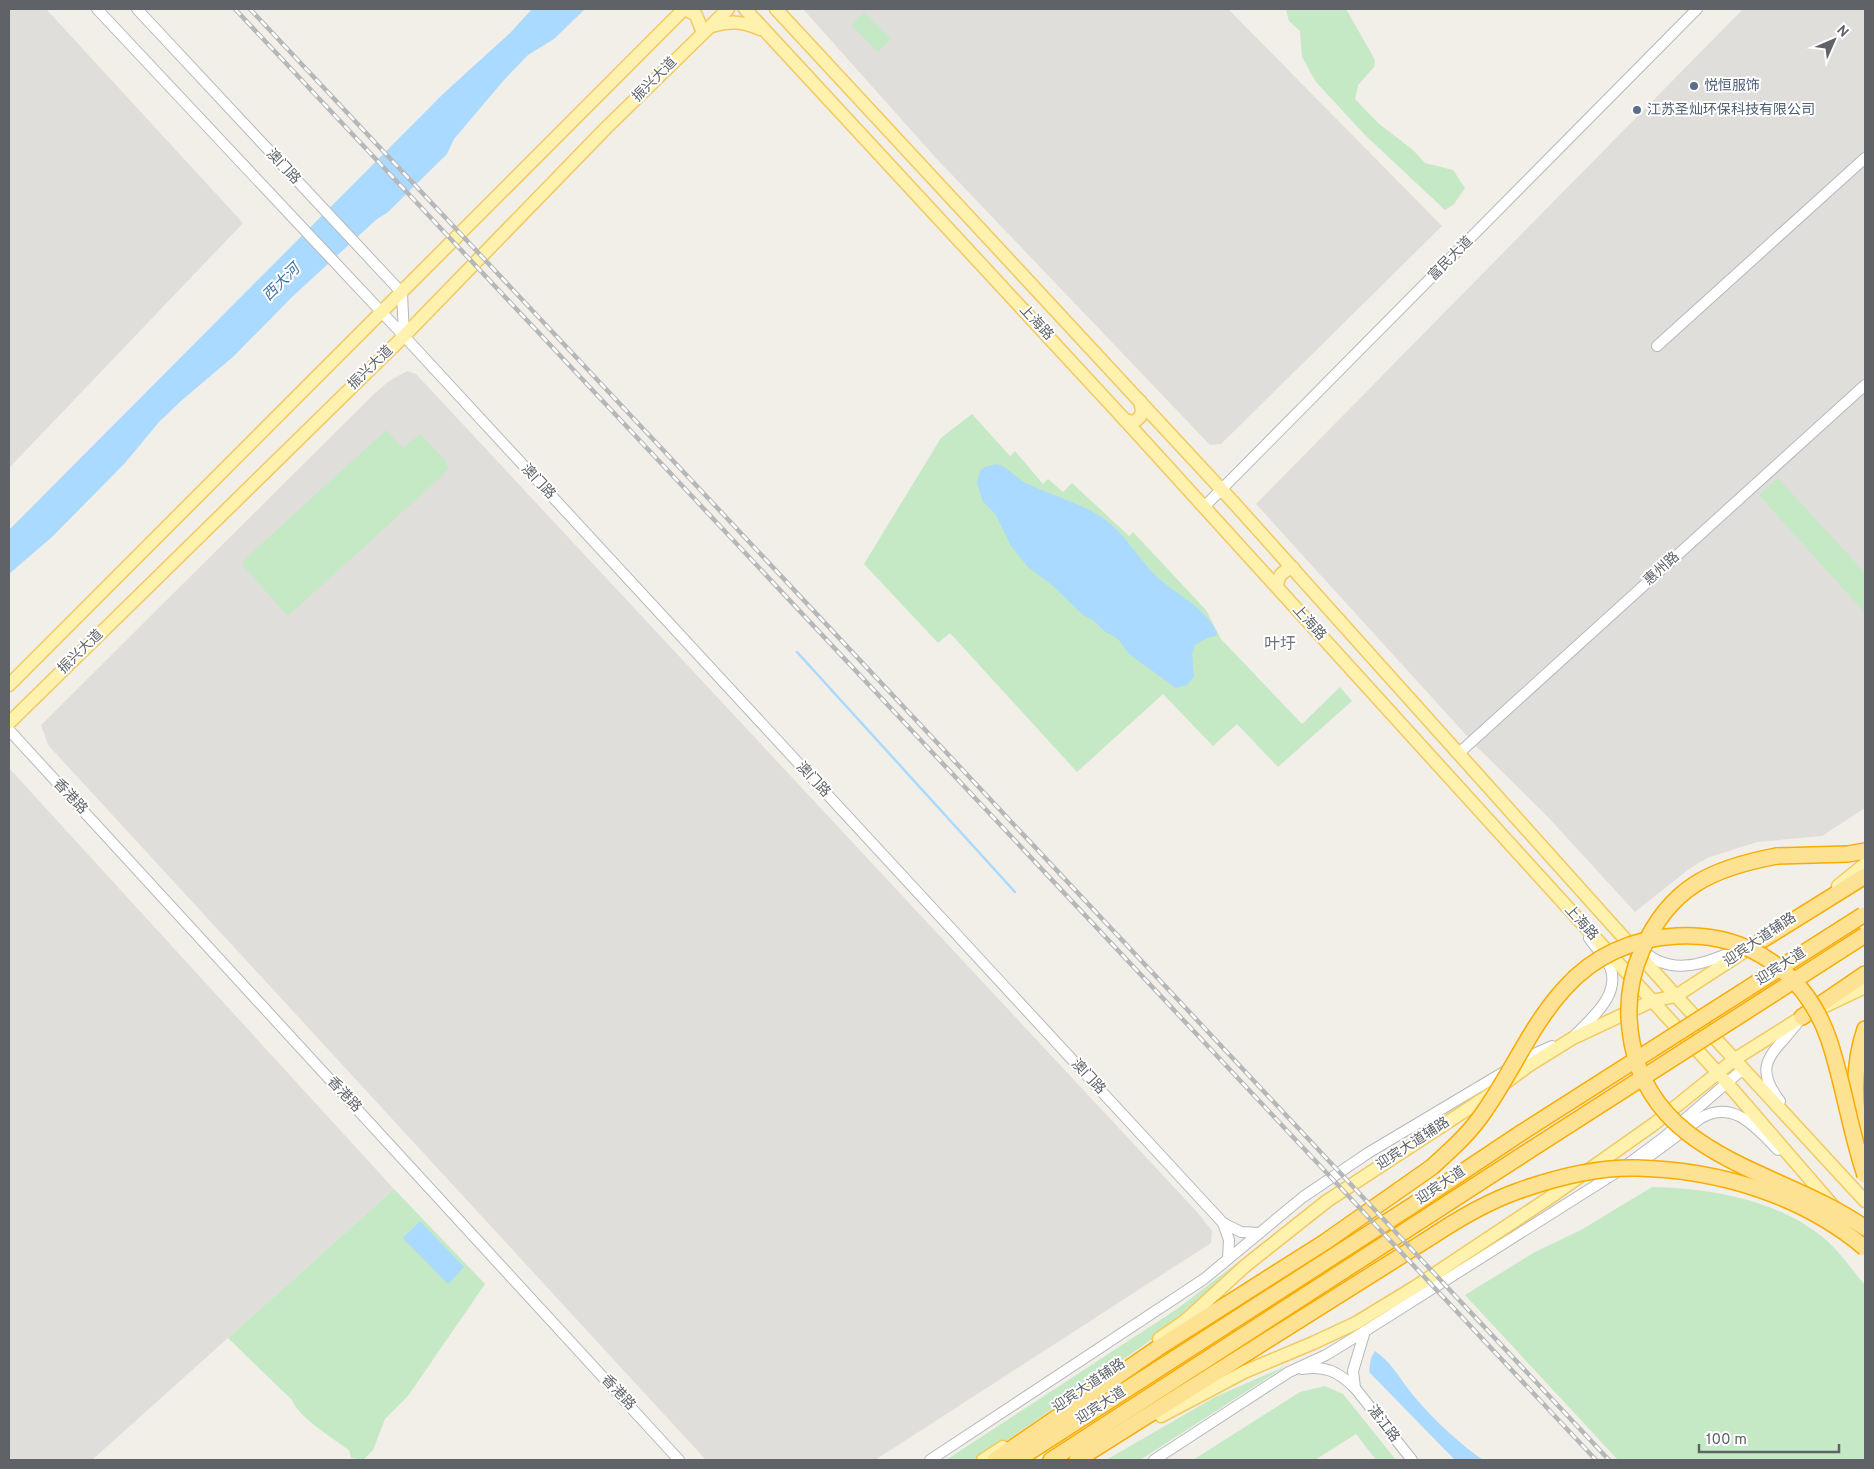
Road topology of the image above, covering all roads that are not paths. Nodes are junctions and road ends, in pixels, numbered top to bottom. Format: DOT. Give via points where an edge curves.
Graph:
graph roads {
  1 [pos="97,9"];
  2 [pos="137,9"];
  3 [pos="685,9"];
  4 [pos="728,9"];
  5 [pos="744,9"];
  6 [pos="1698,9"];
  7 [pos="779,10"];
  8 [pos="676,14"];
  9 [pos="706,30"];
  10 [pos="765,31"];
  11 [pos="1865,158"];
  12 [pos="402,294"];
  13 [pos="382,314"];
  14 [pos="404,336"];
  15 [pos="1657,346"];
  16 [pos="1865,385"];
  17 [pos="1140,401"];
  18 [pos="1126,420"];
  19 [pos="1223,491"];
  20 [pos="1204,507"];
  21 [pos="1293,568"];
  22 [pos="1277,587"];
  23 [pos="9,685"];
  24 [pos="9,723"];
  25 [pos="9,730"];
  26 [pos="1459,753"];
  27 [pos="1865,851"];
  28 [pos="1554,860"];
  29 [pos="1865,864"];
  30 [pos="1537,875"];
  31 [pos="1865,876"];
  32 [pos="1864,914"];
  33 [pos="1865,935"];
  34 [pos="1762,940"];
  35 [pos="1865,974"];
  36 [pos="1865,987"];
  37 [pos="1676,996"];
  38 [pos="1652,1001"];
  39 [pos="1802,1017"];
  40 [pos="1865,1029"];
  41 [pos="1573,1038"];
  42 [pos="1739,1064"];
  43 [pos="1722,1078"];
  44 [pos="1865,1153"];
  45 [pos="1865,1175"];
  46 [pos="1850,1187"];
  47 [pos="1865,1201"];
  48 [pos="1553,1212"];
  49 [pos="1844,1218"];
  50 [pos="1223,1223"];
  51 [pos="1865,1228"];
  52 [pos="1259,1233"];
  53 [pos="1865,1243"];
  54 [pos="1865,1248"];
  55 [pos="1228,1258"];
  56 [pos="1365,1331"];
  57 [pos="1289,1372"];
  58 [pos="1355,1388"];
  59 [pos="680,1460"];
  60 [pos="930,1460"];
  61 [pos="983,1460"];
  62 [pos="994,1460"];
  63 [pos="1017,1460"];
  64 [pos="1051,1460"];
  65 [pos="1077,1460"];
  66 [pos="1089,1460"];
  67 [pos="1154,1460"];
  68 [pos="1412,1460"];
  1 -- 13 [label="street, 澳门路"];
  2 -- 12 [label="street, 澳门路"];
  3 -- 8 [label="main road, 振兴大道"];
  3 -- 9 [label="main road" via="696,16"];
  4 -- 9 [label="main road, 振兴大道"];
  5 -- 10 [label="main road, 上海路"];
  6 -- 19 [label="street, 富民大道"];
  7 -- 10 [label="main road" via="766,16 763,22"];
  7 -- 17 [label="main road, 上海路"];
  8 -- 12 [label="main road, 振兴大道"];
  9 -- 10 [label="main road" via="734,22"];
  9 -- 14 [label="main road, 振兴大道"];
  10 -- 18 [label="main road, 上海路"];
  11 -- 15 [label="street"];
  12 -- 13 [label="main road, 振兴大道"];
  12 -- 14 [label="street"];
  13 -- 14 [label="street, 澳门路"];
  13 -- 23 [label="main road, 振兴大道"];
  14 -- 24 [label="main road, 振兴大道"];
  14 -- 50 [label="street, 澳门路"];
  16 -- 26 [label="street, 惠州路"];
  17 -- 18 [label="main road" via="1141,416 1133,422"];
  17 -- 19 [label="main road, 上海路"];
  18 -- 20 [label="main road, 上海路"];
  19 -- 20 [label="street, 富民大道"];
  19 -- 21 [label="main road, 上海路"];
  20 -- 22 [label="main road, 上海路"];
  21 -- 22 [label="main road" via="1281,574"];
  21 -- 26 [label="main road, 上海路"];
  22 -- 30 [label="main road, 上海路"];
  25 -- 59 [label="street, 香港路"];
  26 -- 28 [label="main road, 上海路"];
  27 -- 51 [label="highway, bridge" via="1778,856 1750,861 1719,870 1694,884 1669,906 1651,930 1639,955 1629,994 1629,1030 1640,1072 1657,1102 1680,1128 1722,1157 1819,1199"];
  28 -- 34 [label="street" via="1580,882 1647,955 1659,962 1695,966"];
  28 -- 37 [label="main road, 上海路"];
  29 -- 34 [label="main road, 迎宾大道辅路"];
  30 -- 38 [label="main road, 上海路"];
  30 -- 41 [label="street" via="1610,968 1612,982 1608,996 1599,1013"];
  31 -- 34 [label="highway"];
  32 -- 63 [label="highway, 迎宾大道, bridge"];
  33 -- 64 [label="highway, 迎宾大道, bridge"];
  34 -- 37 [label="main road, 迎宾大道辅路"];
  35 -- 39 [label="highway"];
  36 -- 39 [label="main road"];
  37 -- 38 [label="main road, 迎宾大道辅路"];
  37 -- 42 [label="main road, 上海路"];
  38 -- 41 [label="main road, 迎宾大道辅路"];
  38 -- 43 [label="main road, 上海路"];
  39 -- 42 [label="main road"];
  39 -- 46 [label="street" via="1769,1058 1766,1081"];
  40 -- 44 [label="highway" via="1855,1085 1856,1109"];
  41 -- 52 [label="street" via="1534,1054 1368,1153 1302,1197"];
  41 -- 61 [label="main road, 迎宾大道辅路" via="1327,1201 1245,1266 1185,1322"];
  42 -- 43 [label="main road"];
  42 -- 46 [label="main road, 上海路"];
  43 -- 48 [label="street" via="1663,1138"];
  43 -- 49 [label="main road, 上海路"];
  43 -- 66 [label="main road" via="1415,1287 1356,1322 1244,1372 1171,1410"];
  45 -- 62 [label="highway, bridge" via="1829,1040 1816,1012 1791,977 1768,958 1721,938 1694,935 1661,937 1621,947 1592,963 1564,989 1486,1110 1464,1138 1432,1166 1325,1242 1158,1348"];
  46 -- 47 [label="main road, 上海路"];
  48 -- 49 [label="street" via="1613,1181 1709,1113 1729,1111 1756,1128"];
  48 -- 56 [label="street"];
  49 -- 53 [label="main road, 上海路"];
  50 -- 52 [label="street" via="1241,1232"];
  50 -- 55 [label="street" via="1229,1240"];
  52 -- 55 [label="street"];
  54 -- 65 [label="highway, bridge" via="1820,1215 1765,1192 1715,1178 1635,1168 1561,1179 1518,1191 1482,1206"];
  55 -- 60 [label="street" via="1204,1279"];
  56 -- 57 [label="street" via="1326,1355"];
  56 -- 58 [label="street" via="1353,1371"];
  57 -- 58 [label="street, 湛江路" via="1327,1368 1344,1377"];
  57 -- 67 [label="street"];
  58 -- 68 [label="street, 湛江路"];
}
